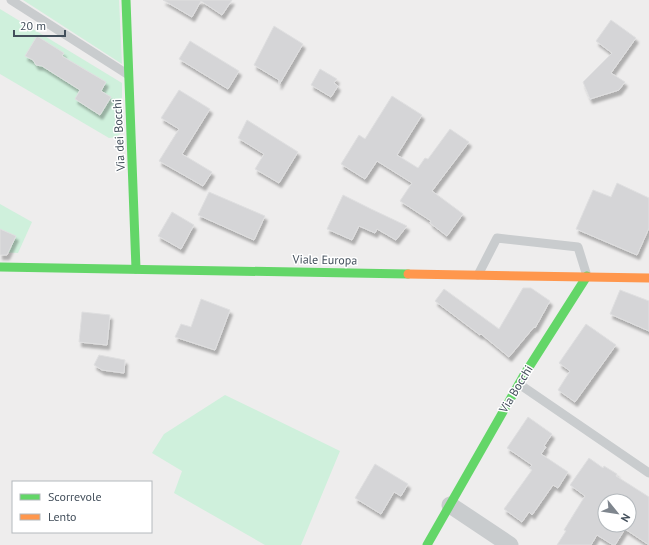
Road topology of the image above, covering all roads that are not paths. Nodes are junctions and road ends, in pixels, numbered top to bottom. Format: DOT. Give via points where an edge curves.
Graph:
graph roads {
  1 [pos="11,0"];
  2 [pos="126,0"];
  3 [pos="129,75"];
  4 [pos="0,267"];
  5 [pos="136,269"];
  6 [pos="478,275"];
  7 [pos="587,276"];
  8 [pos="649,278"];
  9 [pos="519,384"];
  10 [pos="649,473"];
  11 [pos="450,505"];
  12 [pos="427,545"];
  13 [pos="510,545"];
  1 -- 3 [label="lane"];
  2 -- 3 [label="main road, Via dei Bocchi"];
  3 -- 5 [label="main road, Via dei Bocchi"];
  4 -- 5 [label="main road, Viale Europa"];
  5 -- 6 [label="main road, Viale Europa"];
  6 -- 7 [label="main road, Viale Europa"];
  6 -- 7 [label="lane" via="497,238 578,247"];
  7 -- 8 [label="main road, Viale Europa"];
  7 -- 9 [label="main road, Via Bocchi"];
  9 -- 10 [label="lane"];
  9 -- 11 [label="main road, Via Bocchi"];
  11 -- 12 [label="main road, Via Bocchi"];
  11 -- 13 [label="street"];
}
